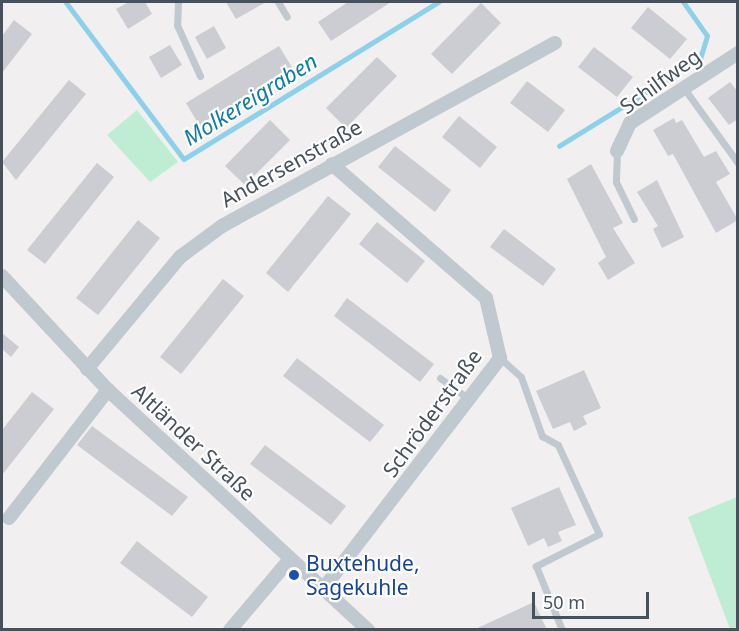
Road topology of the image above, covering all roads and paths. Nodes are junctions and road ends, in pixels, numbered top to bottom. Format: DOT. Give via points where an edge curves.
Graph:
graph roads {
  1 [pos="178,2"];
  2 [pos="278,2"];
  3 [pos="287,17"];
  4 [pos="555,43"];
  5 [pos="738,53"];
  6 [pos="200,76"];
  7 [pos="682,86"];
  8 [pos="617,151"];
  9 [pos="738,163"];
  10 [pos="333,164"];
  11 [pos="634,219"];
  12 [pos="2,276"];
  13 [pos="500,358"];
  14 [pos="87,369"];
  15 [pos="440,378"];
  16 [pos="108,390"];
  17 [pos="470,400"];
  18 [pos="5,518"];
  19 [pos="290,558"];
  20 [pos="323,589"];
  21 [pos="230,630"];
  22 [pos="368,630"];
  23 [pos="562,630"];
  1 -- 6 [label="lane" via="177,25"];
  2 -- 3 [label="lane"];
  4 -- 10 [label="street, Andersenstraße"];
  5 -- 7 [label="street, Schilfweg"];
  7 -- 8 [label="street, Schilfweg" via="630,123"];
  7 -- 9 [label="lane"];
  8 -- 11 [label="lane" via="616,182"];
  10 -- 13 [label="street, Schröderstraße" via="486,298"];
  10 -- 14 [label="street, Andersenstraße" via="222,226 180,257"];
  12 -- 14 [label="street, Altländer Straße"];
  13 -- 17 [label="street, Schröderstraße"];
  13 -- 23 [label="lane" via="521,377 542,436 558,445 599,534 536,566"];
  14 -- 16 [label="street, Altländer Straße"];
  15 -- 17 [label="lane"];
  16 -- 18 [label="street"];
  16 -- 19 [label="street, Altländer Straße"];
  17 -- 20 [label="street, Schröderstraße"];
  19 -- 20 [label="street, Altländer Straße"];
  19 -- 21 [label="street"];
  20 -- 22 [label="street, Altländer Straße"];
}
